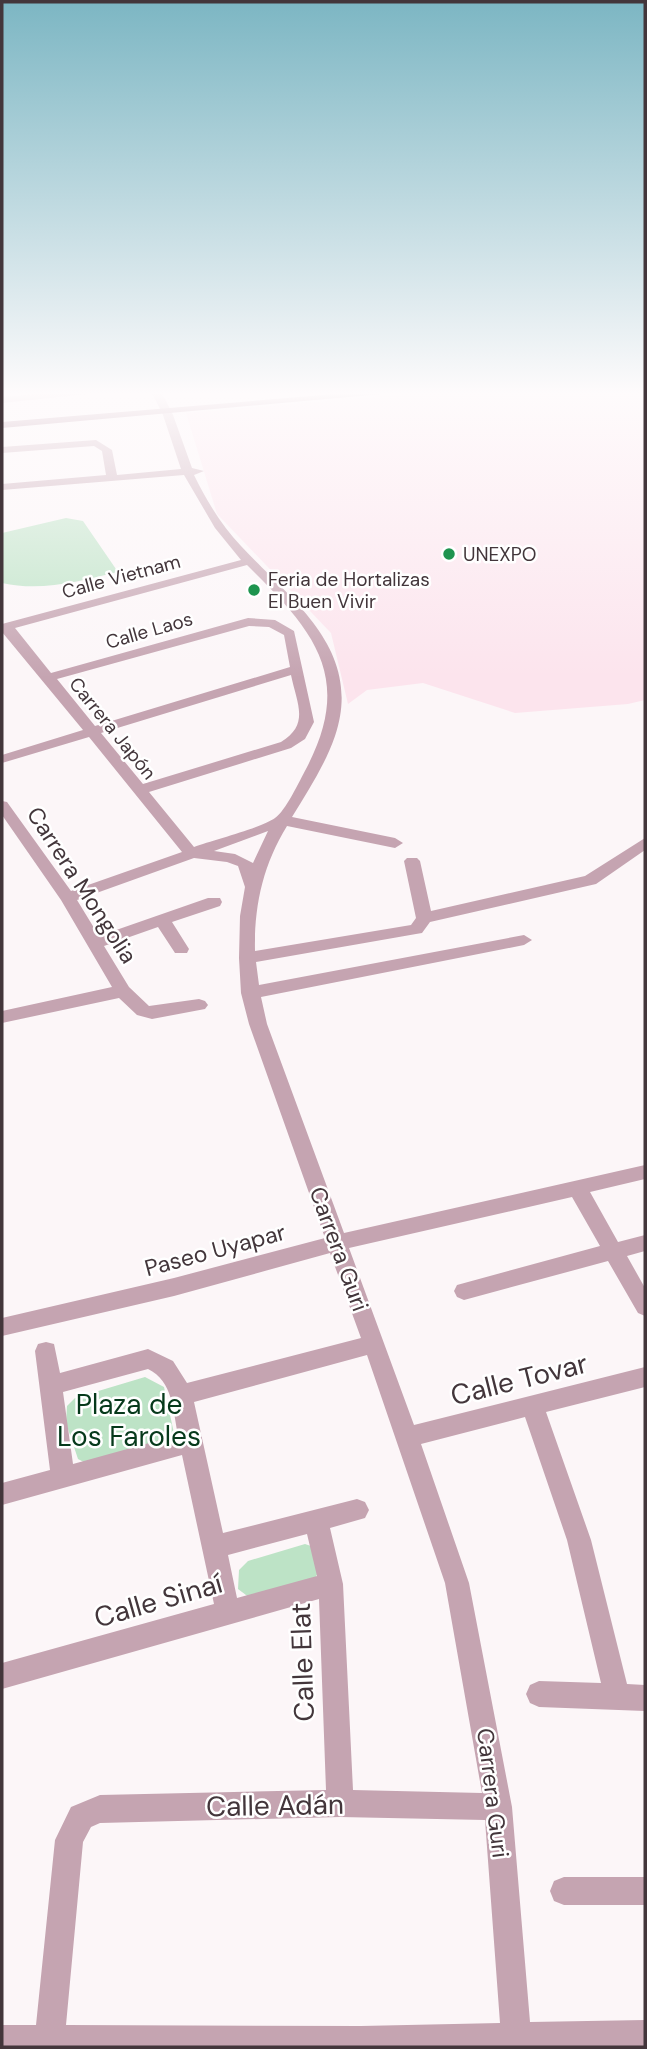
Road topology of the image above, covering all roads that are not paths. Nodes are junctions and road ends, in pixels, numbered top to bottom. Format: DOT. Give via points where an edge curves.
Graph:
graph roads {
  1 [pos="200,487"];
  2 [pos="250,561"];
  3 [pos="5,628"];
  4 [pos="298,669"];
  5 [pos="47,678"];
  6 [pos="90,732"];
  7 [pos="2,759"];
  8 [pos="139,790"];
  9 [pos="2,805"];
  10 [pos="282,821"];
  11 [pos="20,830"];
  12 [pos="2,836"];
  13 [pos="395,843"];
  14 [pos="645,843"];
  15 [pos="191,853"];
  16 [pos="412,861"];
  17 [pos="253,886"];
  18 [pos="68,898"];
  19 [pos="214,902"];
  20 [pos="425,918"];
  21 [pos="162,920"];
  22 [pos="524,940"];
  23 [pos="95,943"];
  24 [pos="181,949"];
  25 [pos="247,958"];
  26 [pos="123,991"];
  27 [pos="250,993"];
  28 [pos="199,1005"];
  29 [pos="2,1017"];
  30 [pos="645,1172"];
  31 [pos="578,1189"];
  32 [pos="337,1243"];
  33 [pos="645,1243"];
  34 [pos="612,1251"];
  35 [pos="464,1291"];
  36 [pos="645,1307"];
  37 [pos="2,1327"];
  38 [pos="374,1344"];
  39 [pos="46,1351"];
  40 [pos="645,1377"];
  41 [pos="51,1385"];
  42 [pos="181,1395"];
  43 [pos="533,1408"];
  44 [pos="407,1437"];
  45 [pos="191,1442"];
  46 [pos="63,1478"];
  47 [pos="2,1494"];
  48 [pos="357,1510"];
  49 [pos="316,1520"];
  50 [pos="216,1546"];
  51 [pos="331,1584"];
  52 [pos="228,1613"];
  53 [pos="2,1676"];
  54 [pos="540,1694"];
  55 [pos="617,1697"];
  56 [pos="645,1698"];
  57 [pos="340,1803"];
  58 [pos="498,1807"];
  59 [pos="564,1891"];
  60 [pos="645,1891"];
  61 [pos="645,2035"];
  62 [pos="2,2040"];
  63 [pos="49,2041"];
  64 [pos="145,2043"];
  65 [pos="517,2043"];
  66 [pos="361,2044"];
  1 -- 2 [label="street, Carrera Guri" via="207,505"];
  2 -- 3 [label="street, Calle Vietnam"];
  2 -- 10 [label="street, Carrera Guri" via="302,611 316,632 334,689 334,709 316,762"];
  3 -- 5 [label="street, Carrera Japón"];
  4 -- 5 [label="street, Calle Laos" via="290,634 283,626 261,621"];
  4 -- 6 [label="street"];
  4 -- 8 [label="street" via="307,722 300,736 286,745"];
  5 -- 6 [label="street, Carrera Japón"];
  6 -- 7 [label="street"];
  6 -- 8 [label="street, Carrera Japón"];
  8 -- 15 [label="street, Carrera Japón"];
  9 -- 11 [label="street, Carrera Mongolia"];
  10 -- 13 [label="street"];
  10 -- 15 [label="street"];
  10 -- 17 [label="street, Carrera Guri"];
  11 -- 12 [label="street"];
  11 -- 18 [label="street, Carrera Mongolia"];
  14 -- 20 [label="street" via="607,873 590,880"];
  15 -- 17 [label="street" via="245,863"];
  15 -- 18 [label="street"];
  16 -- 20 [label="street"];
  17 -- 25 [label="street, Carrera Guri"];
  18 -- 23 [label="street, Carrera Mongolia"];
  19 -- 21 [label="street"];
  20 -- 25 [label="street" via="416,929"];
  21 -- 23 [label="street"];
  21 -- 24 [label="street"];
  22 -- 27 [label="street"];
  23 -- 26 [label="street, Carrera Mongolia"];
  25 -- 27 [label="street, Carrera Guri"];
  26 -- 28 [label="street" via="143,1011 152,1013"];
  26 -- 29 [label="street"];
  27 -- 32 [label="street, Carrera Guri"];
  30 -- 31 [label="street, Paseo Uyapar"];
  31 -- 32 [label="street, Paseo Uyapar"];
  31 -- 34 [label="street"];
  32 -- 37 [label="street, Paseo Uyapar"];
  32 -- 38 [label="street, Carrera Guri"];
  33 -- 34 [label="street"];
  34 -- 35 [label="street"];
  34 -- 36 [label="street"];
  38 -- 42 [label="street"];
  38 -- 44 [label="street, Carrera Guri"];
  39 -- 41 [label="street"];
  40 -- 43 [label="street, Calle Tovar"];
  41 -- 42 [label="street" via="148,1360 172,1372"];
  41 -- 46 [label="street"];
  42 -- 45 [label="street"];
  43 -- 44 [label="street, Calle Tovar"];
  43 -- 55 [label="street" via="579,1540"];
  44 -- 58 [label="street, Carrera Guri" via="457,1583"];
  45 -- 46 [label="street"];
  45 -- 50 [label="street"];
  46 -- 47 [label="street"];
  48 -- 49 [label="street"];
  49 -- 50 [label="street"];
  49 -- 51 [label="street, Calle Elat"];
  50 -- 52 [label="street"];
  51 -- 52 [label="street, Calle Sinaí"];
  51 -- 57 [label="street, Calle Elat"];
  52 -- 53 [label="street, Calle Sinaí"];
  54 -- 55 [label="street"];
  55 -- 56 [label="street"];
  57 -- 58 [label="street, Calle Adán"];
  57 -- 63 [label="street, Calle Adán" via="100,1809 81,1817 69,1840"];
  58 -- 65 [label="street, Carrera Guri"];
  59 -- 60 [label="street"];
  61 -- 65 [label="street"];
  62 -- 63 [label="street"];
  63 -- 64 [label="street"];
  64 -- 66 [label="street"];
  65 -- 66 [label="street"];
}
